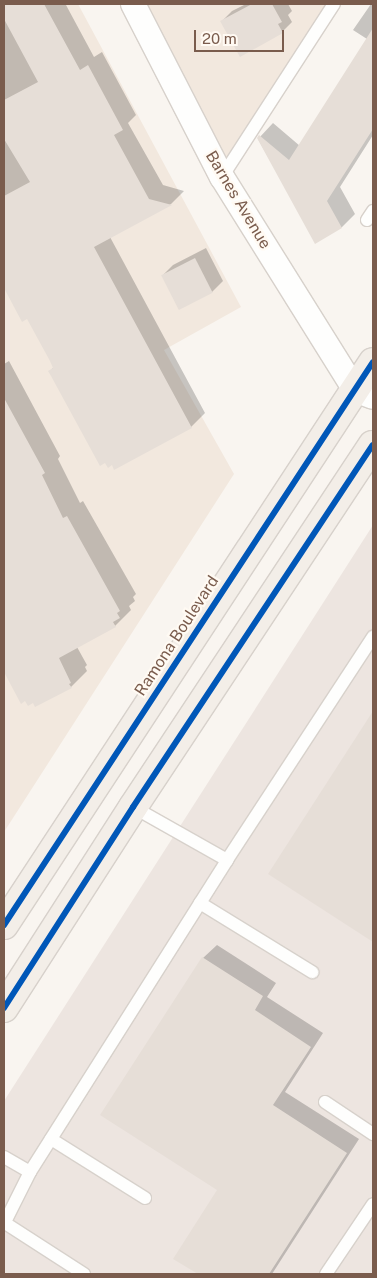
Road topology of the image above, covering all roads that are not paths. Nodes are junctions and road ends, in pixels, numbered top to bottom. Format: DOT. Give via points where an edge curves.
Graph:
graph roads {
  1 [pos="133,4"];
  2 [pos="334,4"];
  3 [pos="222,177"];
  4 [pos="373,362"];
  5 [pos="364,393"];
  6 [pos="373,445"];
  7 [pos="373,637"];
  8 [pos="133,808"];
  9 [pos="227,860"];
  10 [pos="200,902"];
  11 [pos="4,925"];
  12 [pos="312,972"];
  13 [pos="4,1008"];
  14 [pos="325,1102"];
  15 [pos="373,1134"];
  16 [pos="50,1139"];
  17 [pos="4,1157"];
  18 [pos="30,1172"];
  19 [pos="145,1198"];
  20 [pos="373,1204"];
  21 [pos="4,1223"];
  22 [pos="84,1274"];
  23 [pos="326,1274"];
  1 -- 3 [label="street, Barnes Avenue"];
  2 -- 3 [label="lane"];
  3 -- 5 [label="street, Barnes Avenue"];
  4 -- 5 [label="main road, Ramona Boulevard"];
  5 -- 11 [label="main road, Ramona Boulevard"];
  6 -- 8 [label="main road"];
  7 -- 9 [label="lane"];
  8 -- 9 [label="lane"];
  8 -- 13 [label="main road"];
  9 -- 10 [label="lane"];
  10 -- 12 [label="lane"];
  10 -- 16 [label="lane"];
  14 -- 15 [label="lane"];
  16 -- 18 [label="lane"];
  16 -- 19 [label="lane"];
  17 -- 18 [label="lane"];
  18 -- 21 [label="lane"];
  20 -- 23 [label="lane"];
  21 -- 22 [label="lane"];
}
